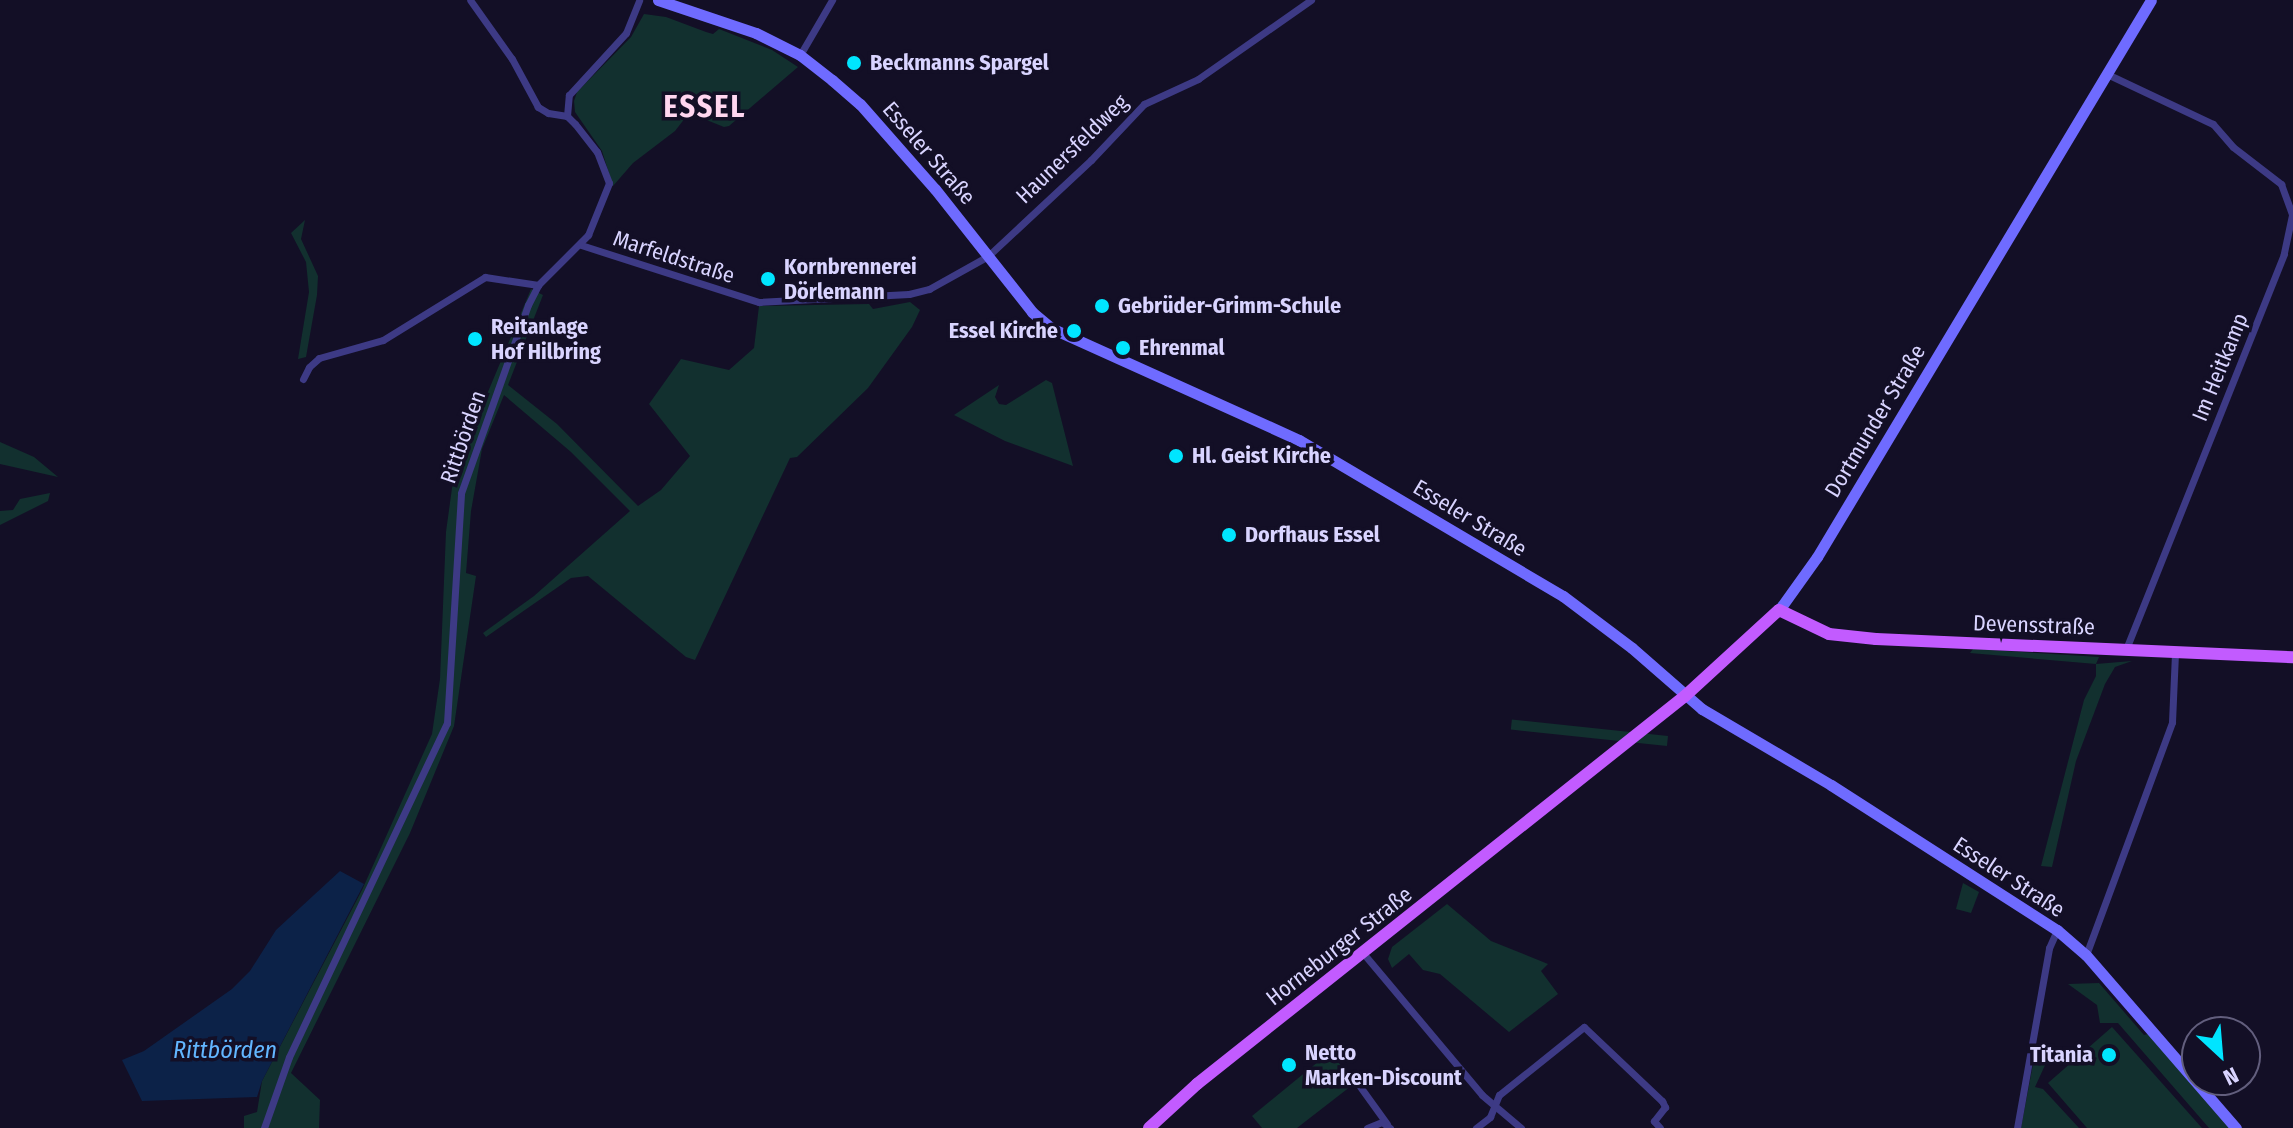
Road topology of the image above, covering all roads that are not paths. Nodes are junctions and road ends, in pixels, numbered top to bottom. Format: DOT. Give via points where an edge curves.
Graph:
graph roads {
  1 [pos="470,0"];
  2 [pos="639,0"];
  3 [pos="658,0"];
  4 [pos="832,0"];
  5 [pos="1311,0"];
  6 [pos="2151,0"];
  7 [pos="800,55"];
  8 [pos="2107,74"];
  9 [pos="567,116"];
  10 [pos="581,245"];
  11 [pos="988,256"];
  12 [pos="538,285"];
  13 [pos="303,379"];
  14 [pos="1779,610"];
  15 [pos="2126,649"];
  16 [pos="2175,652"];
  17 [pos="2293,657"];
  18 [pos="1685,696"];
  19 [pos="1557,799"];
  20 [pos="2057,930"];
  21 [pos="1363,953"];
  22 [pos="2086,955"];
  23 [pos="1356,1081"];
  24 [pos="1496,1108"];
  25 [pos="264,1126"];
  26 [pos="1389,1126"];
  27 [pos="1149,1128"];
  28 [pos="1367,1128"];
  29 [pos="1476,1128"];
  30 [pos="1521,1128"];
  31 [pos="1660,1128"];
  32 [pos="2017,1128"];
  33 [pos="2236,1128"];
  1 -- 9 [label="street, Rittbörden" via="538,107"];
  2 -- 9 [label="street" via="626,33 569,95"];
  3 -- 7 [label="main road, Esseler Straße" via="756,33"];
  4 -- 7 [label="street"];
  5 -- 11 [label="street, Haunersfeldweg" via="1198,79 1144,104"];
  6 -- 8 [label="main road, Dortmunder Straße"];
  7 -- 11 [label="main road, Esseler Straße" via="860,104"];
  8 -- 14 [label="main road, Dortmunder Straße" via="1817,557"];
  8 -- 15 [label="street, Im Heitkamp" via="2209,122 2281,184 2292,215 2284,254"];
  9 -- 10 [label="street, Rittbörden" via="597,152 609,183"];
  10 -- 11 [label="street, Marfeldstraße" via="759,302 909,294 946,282"];
  10 -- 12 [label="street, Rittbörden"];
  11 -- 18 [label="main road, Esseler Straße" via="1032,312 1063,336 1299,440 1563,596"];
  12 -- 13 [label="street" via="485,277 383,340 319,358"];
  12 -- 25 [label="street, Rittbörden" via="461,493 447,723 289,1057"];
  14 -- 15 [label="main road, Devensstraße" via="1829,634"];
  14 -- 18 [label="main road, Dortmunder Straße"];
  15 -- 16 [label="main road, Devensstraße"];
  16 -- 17 [label="main road, Devensstraße"];
  16 -- 22 [label="street" via="2172,722"];
  18 -- 19 [label="main road, Dortmunder Straße"];
  18 -- 20 [label="main road, Esseler Straße"];
  19 -- 21 [label="main road, Horneburger Straße"];
  20 -- 22 [label="main road, Esseler Straße"];
  20 -- 32 [label="street" via="2049,948"];
  21 -- 24 [label="street"];
  21 -- 27 [label="main road, Horneburger Straße" via="1200,1081"];
  22 -- 33 [label="main road, Esseler Straße"];
  23 -- 26 [label="street"];
  24 -- 29 [label="street"];
  24 -- 30 [label="street"];
  24 -- 31 [label="street" via="1499,1095 1584,1027 1662,1101 1665,1107 1654,1121"];
  26 -- 28 [label="street" via="1377,1122"];
}
